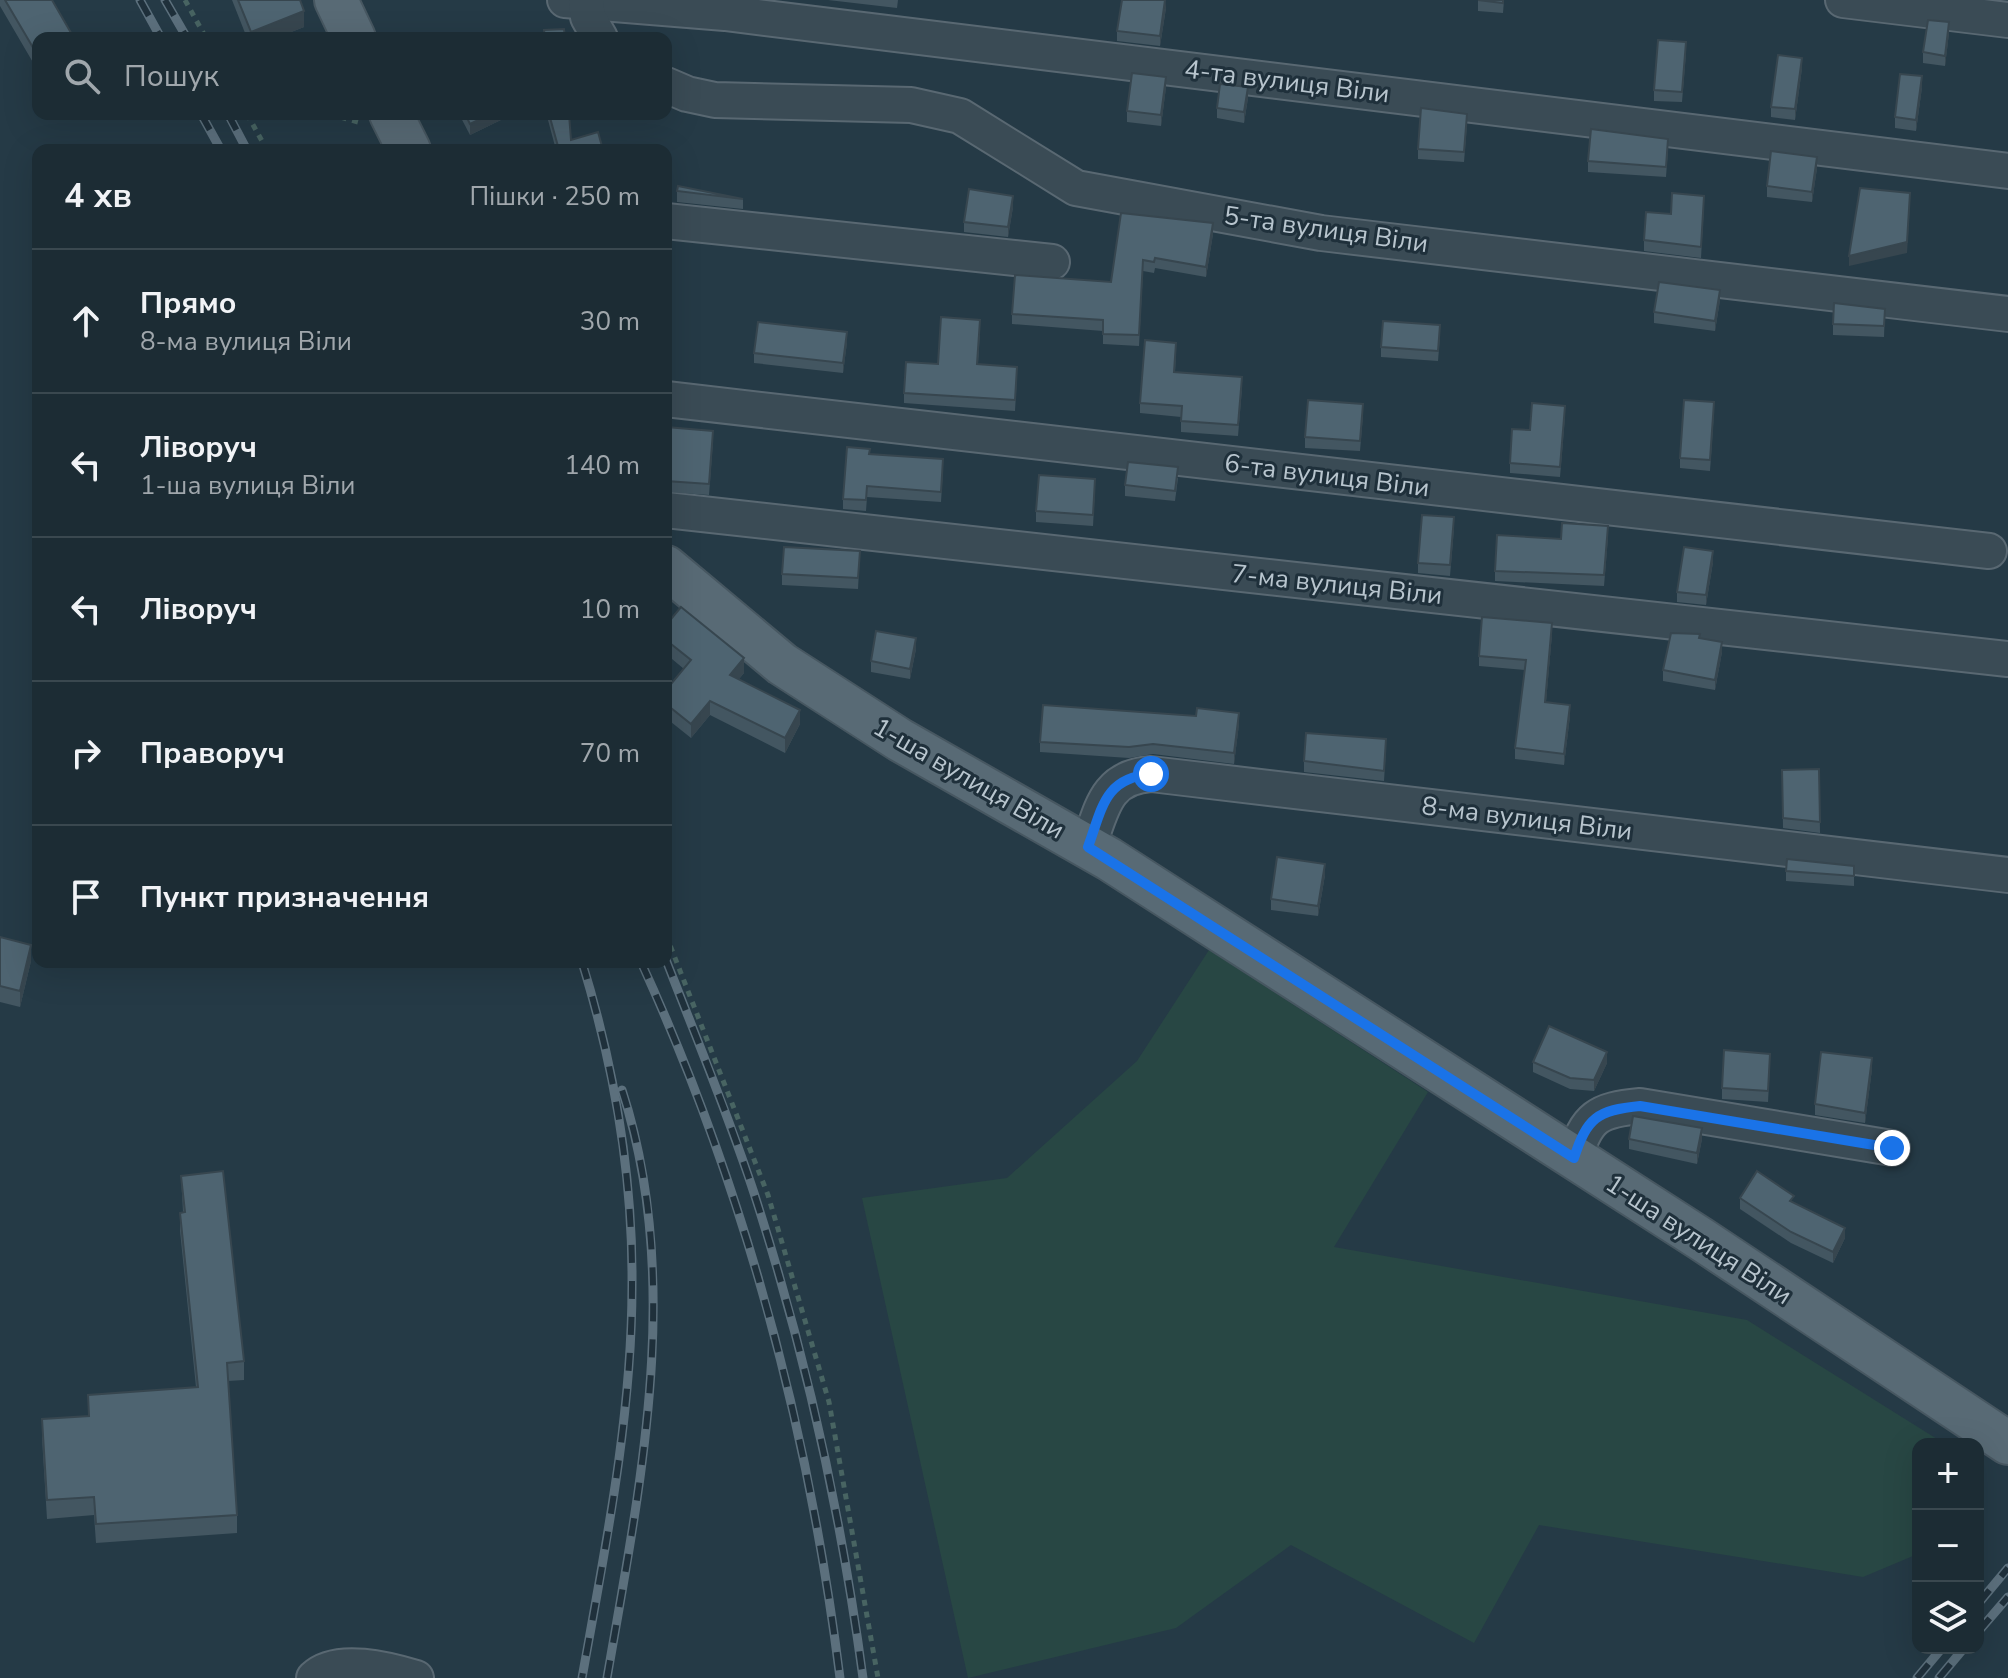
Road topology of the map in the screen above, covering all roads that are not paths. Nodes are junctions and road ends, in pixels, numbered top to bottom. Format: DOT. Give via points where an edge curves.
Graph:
graph roads {
  1 [pos="1843,0"];
  2 [pos="576,1"];
  3 [pos="2008,20"];
  4 [pos="597,32"];
  5 [pos="672,87"];
  6 [pos="394,120"];
  7 [pos="406,144"];
  8 [pos="2008,171"];
  9 [pos="672,222"];
  10 [pos="1052,262"];
  11 [pos="2008,314"];
  12 [pos="672,400"];
  13 [pos="672,511"];
  14 [pos="1989,551"];
  15 [pos="672,572"];
  16 [pos="2008,659"];
  17 [pos="1088,847"];
  18 [pos="2008,875"];
  19 [pos="1892,1148"];
  20 [pos="1574,1158"];
  21 [pos="2008,1443"];
  22 [pos="314,1678"];
  23 [pos="416,1678"];
  1 -- 3 [label="street"];
  2 -- 4 [label="street"];
  2 -- 8 [label="street, 4-та вулиця Віли" via="725,13"];
  5 -- 11 [label="street, 5-та вулиця Віли" via="715,100 937,109 983,129 1076,188 1321,233"];
  6 -- 7 [label="main road"];
  9 -- 10 [label="street"];
  12 -- 14 [label="street, 6-та вулиця Віли"];
  13 -- 16 [label="street, 7-ма вулиця Віли"];
  15 -- 17 [label="main road, 1-ша вулиця Віли" via="782,664 900,740"];
  17 -- 18 [label="street, 8-ма вулиця Віли" via="1108,794 1120,780 1151,774"];
  17 -- 20 [label="main road, 1-ша вулиця Віли"];
  19 -- 20 [label="street" via="1640,1106 1597,1116 1584,1128"];
  20 -- 21 [label="main road, 1-ша вулиця Віли"];
  22 -- 23 [label="street" via="322,1671 372,1666"];
}
